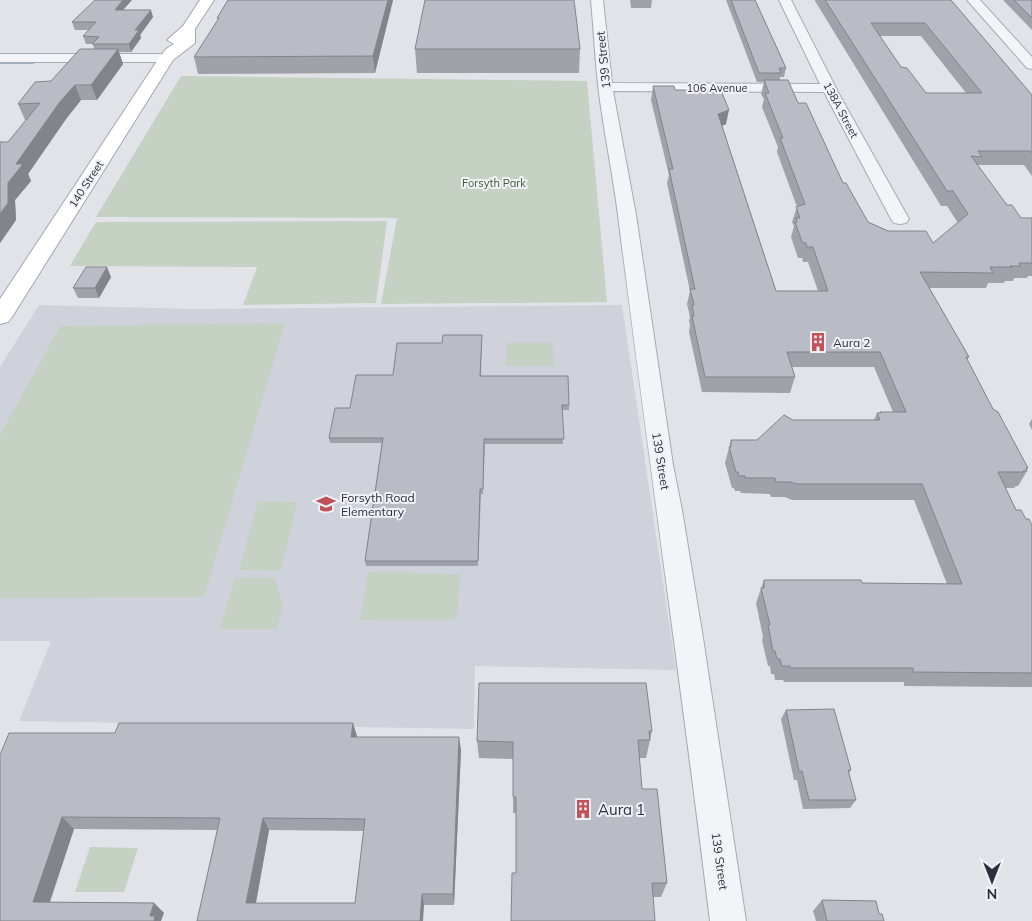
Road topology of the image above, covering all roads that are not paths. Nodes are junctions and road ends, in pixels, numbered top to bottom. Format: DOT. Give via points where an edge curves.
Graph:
graph roads {
  1 [pos="207,0"];
  2 [pos="597,0"];
  3 [pos="784,0"];
  4 [pos="972,0"];
  5 [pos="170,55"];
  6 [pos="0,58"];
  7 [pos="1032,65"];
  8 [pos="606,87"];
  9 [pos="829,88"];
  10 [pos="900,219"];
  11 [pos="0,317"];
  12 [pos="728,921"];
  1 -- 5 [label="main road, 140 Street" via="188,29 187,44"];
  2 -- 8 [label="street, 139 Street"];
  3 -- 9 [label="street, 138A Street"];
  4 -- 7 [label="street"];
  5 -- 6 [label="street"];
  5 -- 11 [label="main road, 140 Street"];
  8 -- 9 [label="street, 106 Avenue"];
  8 -- 12 [label="street, 139 Street" via="627,215 660,465 690,638"];
  9 -- 10 [label="street, 138A Street"];
}
